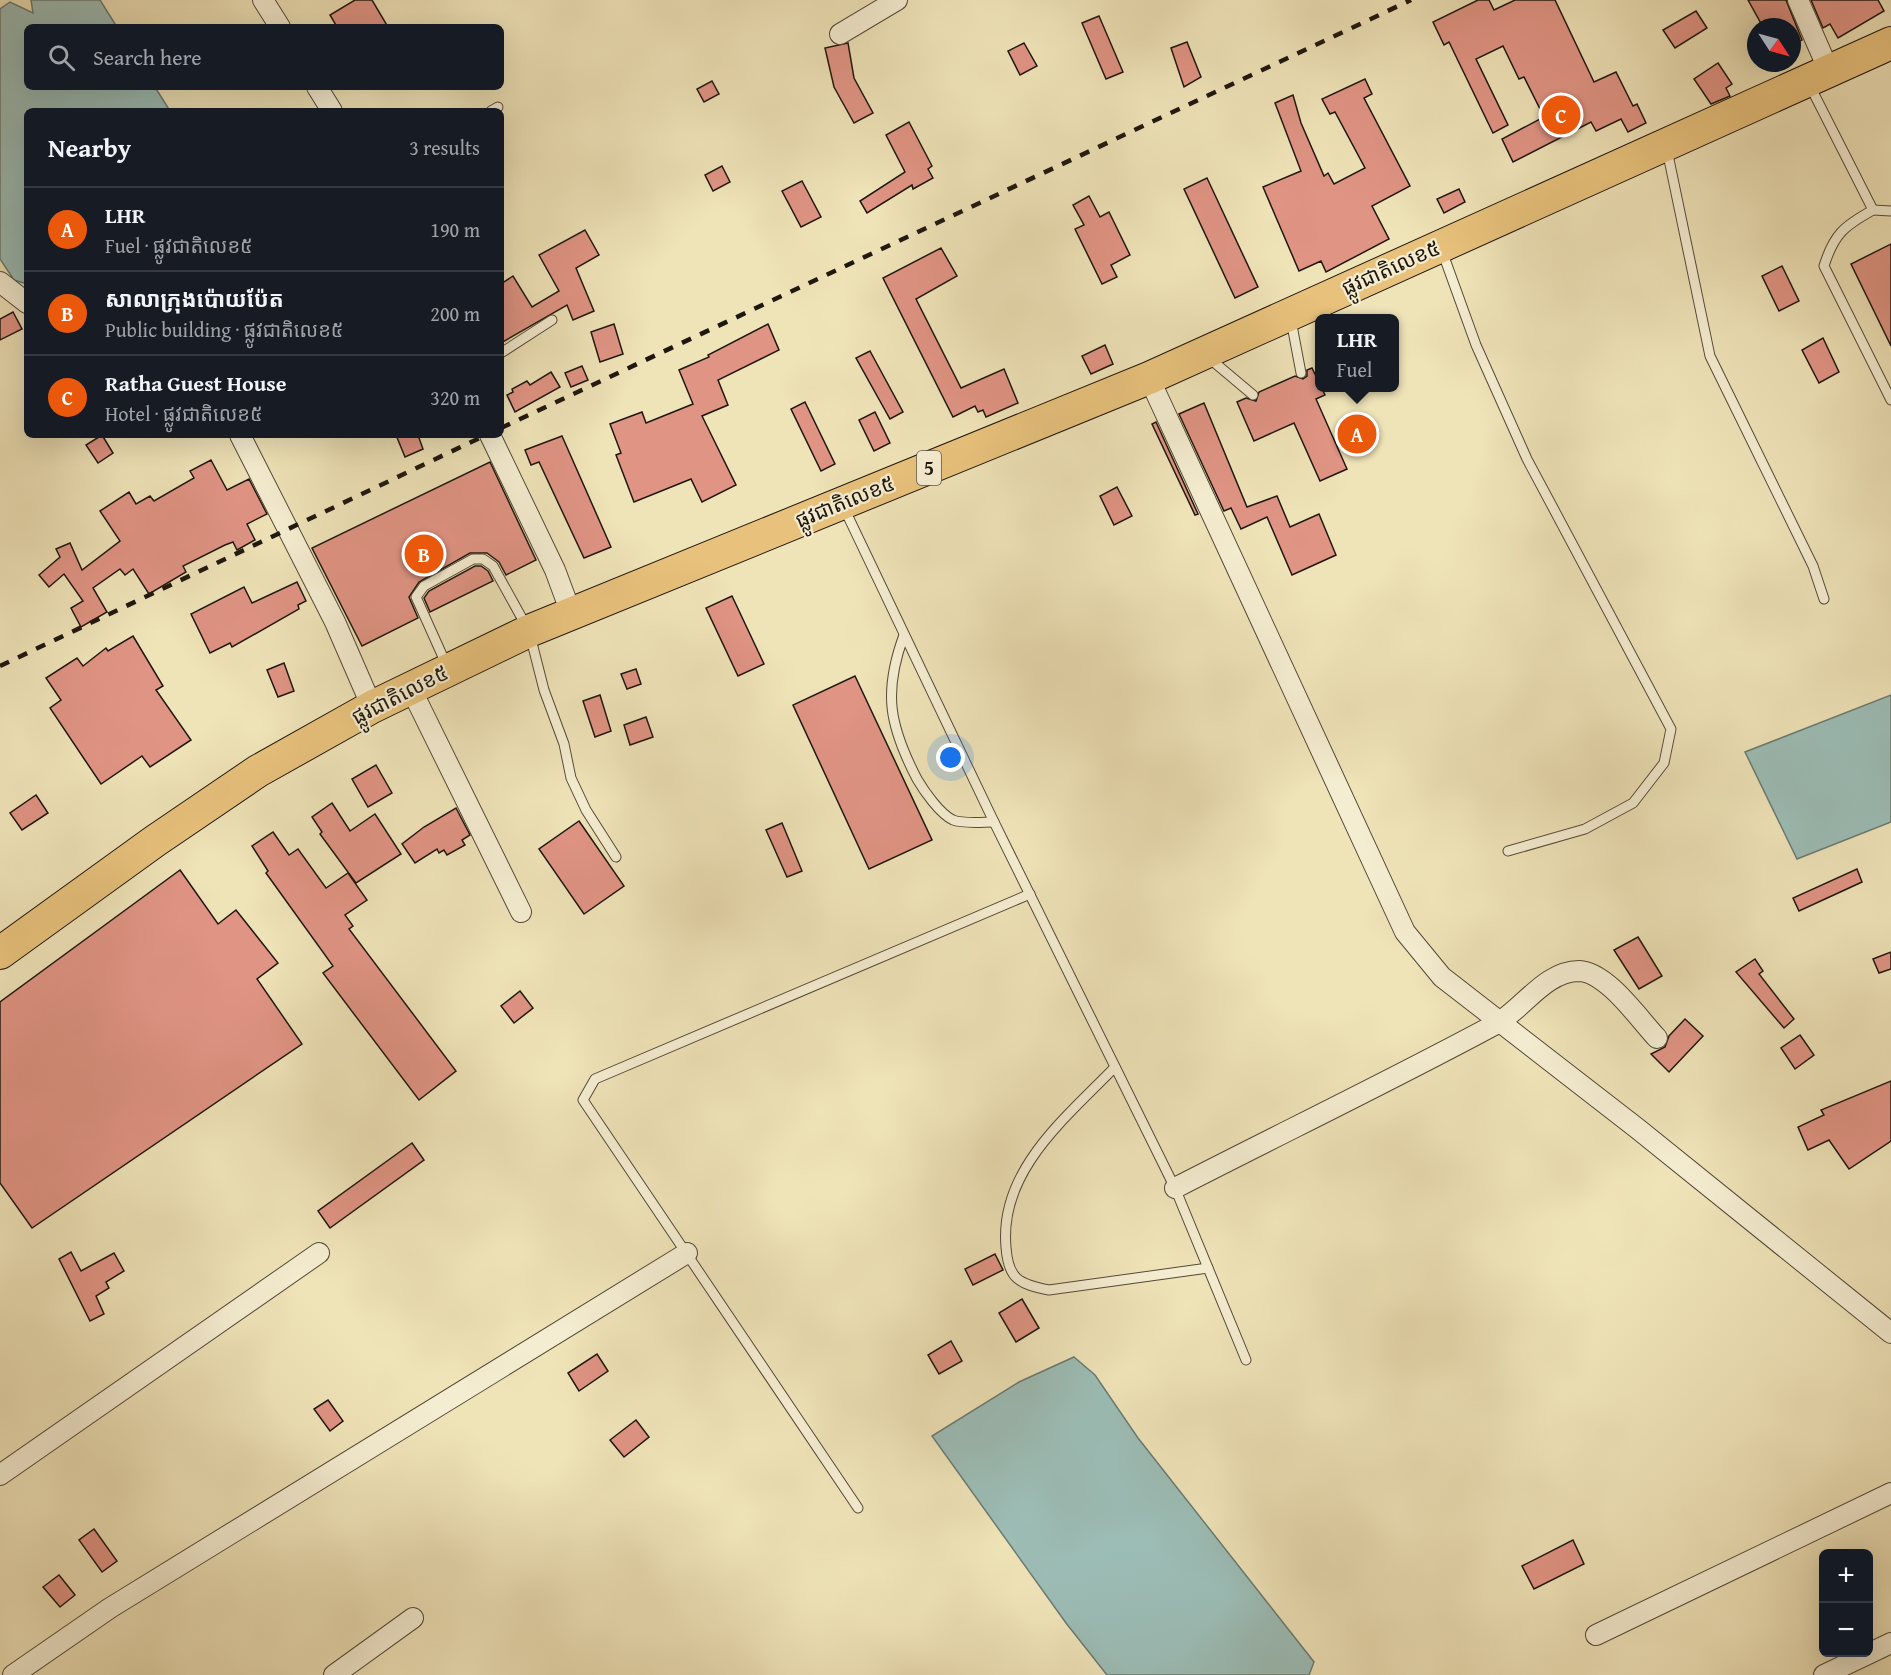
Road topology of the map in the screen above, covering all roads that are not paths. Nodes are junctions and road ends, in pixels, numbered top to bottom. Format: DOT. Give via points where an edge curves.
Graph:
graph roads {
  1 [pos="263,0"];
  2 [pos="897,0"];
  3 [pos="1798,0"];
  4 [pos="278,24"];
  5 [pos="840,34"];
  6 [pos="1891,42"];
  7 [pos="1818,76"];
  8 [pos="319,90"];
  9 [pos="330,108"];
  10 [pos="1665,145"];
  11 [pos="1873,210"];
  12 [pos="1891,211"];
  13 [pos="1440,246"];
  14 [pos="0,282"];
  15 [pos="24,301"];
  16 [pos="1290,314"];
  17 [pos="552,320"];
  18 [pos="504,351"];
  19 [pos="1203,353"];
  20 [pos="1301,373"];
  21 [pos="1149,378"];
  22 [pos="1253,395"];
  23 [pos="1891,400"];
  24 [pos="242,438"];
  25 [pos="491,438"];
  26 [pos="842,503"];
  27 [pos="1824,599"];
  28 [pos="571,613"];
  29 [pos="529,631"];
  30 [pos="904,635"];
  31 [pos="449,670"];
  32 [pos="411,688"];
  33 [pos="372,707"];
  34 [pos="994,822"];
  35 [pos="1508,851"];
  36 [pos="616,857"];
  37 [pos="1030,894"];
  38 [pos="521,912"];
  39 [pos="0,953"];
  40 [pos="1499,1022"];
  41 [pos="1657,1038"];
  42 [pos="1115,1067"];
  43 [pos="1175,1188"];
  44 [pos="320,1253"];
  45 [pos="687,1253"];
  46 [pos="1208,1268"];
  47 [pos="1891,1333"];
  48 [pos="1246,1360"];
  49 [pos="0,1475"];
  50 [pos="1891,1493"];
  51 [pos="858,1508"];
  52 [pos="413,1618"];
  53 [pos="1596,1635"];
  54 [pos="1891,1642"];
  55 [pos="13,1675"];
  56 [pos="334,1675"];
  57 [pos="1824,1675"];
  1 -- 4 [label="street"];
  2 -- 5 [label="street"];
  3 -- 7 [label="street"];
  6 -- 7 [label="highway, ផ្លូវជាតិលេខ៥ / 5"];
  7 -- 10 [label="highway, ផ្លូវជាតិលេខ៥ / 5"];
  7 -- 11 [label="lane"];
  8 -- 9 [label="street"];
  10 -- 13 [label="highway, ផ្លូវជាតិលេខ៥ / 5"];
  10 -- 27 [label="lane" via="1710,356 1813,566"];
  11 -- 12 [label="lane"];
  11 -- 23 [label="lane" via="1845,226 1830,246 1824,266"];
  13 -- 16 [label="highway, ផ្លូវជាតិលេខ៥ / 5"];
  13 -- 35 [label="lane" via="1476,345 1527,459 1671,729 1664,763 1633,803 1585,829"];
  14 -- 15 [label="street"];
  16 -- 19 [label="highway, ផ្លូវជាតិលេខ៥ / 5"];
  16 -- 20 [label="lane"];
  17 -- 18 [label="lane"];
  19 -- 21 [label="highway, ផ្លូវជាតិលេខ៥ / 5"];
  19 -- 22 [label="lane"];
  21 -- 26 [label="highway, ផ្លូវជាតិលេខ៥ / 5"];
  21 -- 40 [label="street" via="1405,932 1442,976"];
  24 -- 33 [label="street" via="335,622"];
  25 -- 28 [label="street" via="555,570"];
  26 -- 28 [label="highway, ផ្លូវជាតិលេខ៥ / 5"];
  26 -- 30 [label="lane"];
  28 -- 29 [label="highway, ផ្លូវជាតិលេខ៥ / 5"];
  29 -- 31 [label="highway, ផ្លូវជាតិលេខ៥ / 5"];
  29 -- 31 [label="lane" via="493,566 483,559 473,559 424,586 417,597"];
  29 -- 36 [label="lane" via="571,778"];
  30 -- 34 [label="lane"];
  30 -- 34 [label="lane" via="893,666 891,714 902,750 926,794 953,820"];
  31 -- 32 [label="highway, ផ្លូវជាតិលេខ៥ / 5"];
  32 -- 33 [label="highway, ផ្លូវជាតិលេខ៥ / 5"];
  32 -- 38 [label="street"];
  33 -- 39 [label="highway, ផ្លូវជាតិលេខ៥ / 5" via="258,771"];
  34 -- 37 [label="lane"];
  37 -- 42 [label="lane"];
  37 -- 45 [label="lane" via="595,1079 583,1100"];
  40 -- 41 [label="street" via="1552,979 1578,971 1596,975 1613,989"];
  40 -- 43 [label="street"];
  40 -- 47 [label="street"];
  42 -- 43 [label="lane"];
  42 -- 46 [label="lane" via="1057,1126 1023,1169 1010,1199 1005,1233 1012,1274 1024,1285 1048,1290"];
  43 -- 46 [label="lane"];
  44 -- 49 [label="street"];
  45 -- 51 [label="lane"];
  45 -- 55 [label="street" via="110,1608"];
  46 -- 48 [label="lane"];
  50 -- 53 [label="street"];
  52 -- 56 [label="street"];
  54 -- 57 [label="street"];
}
